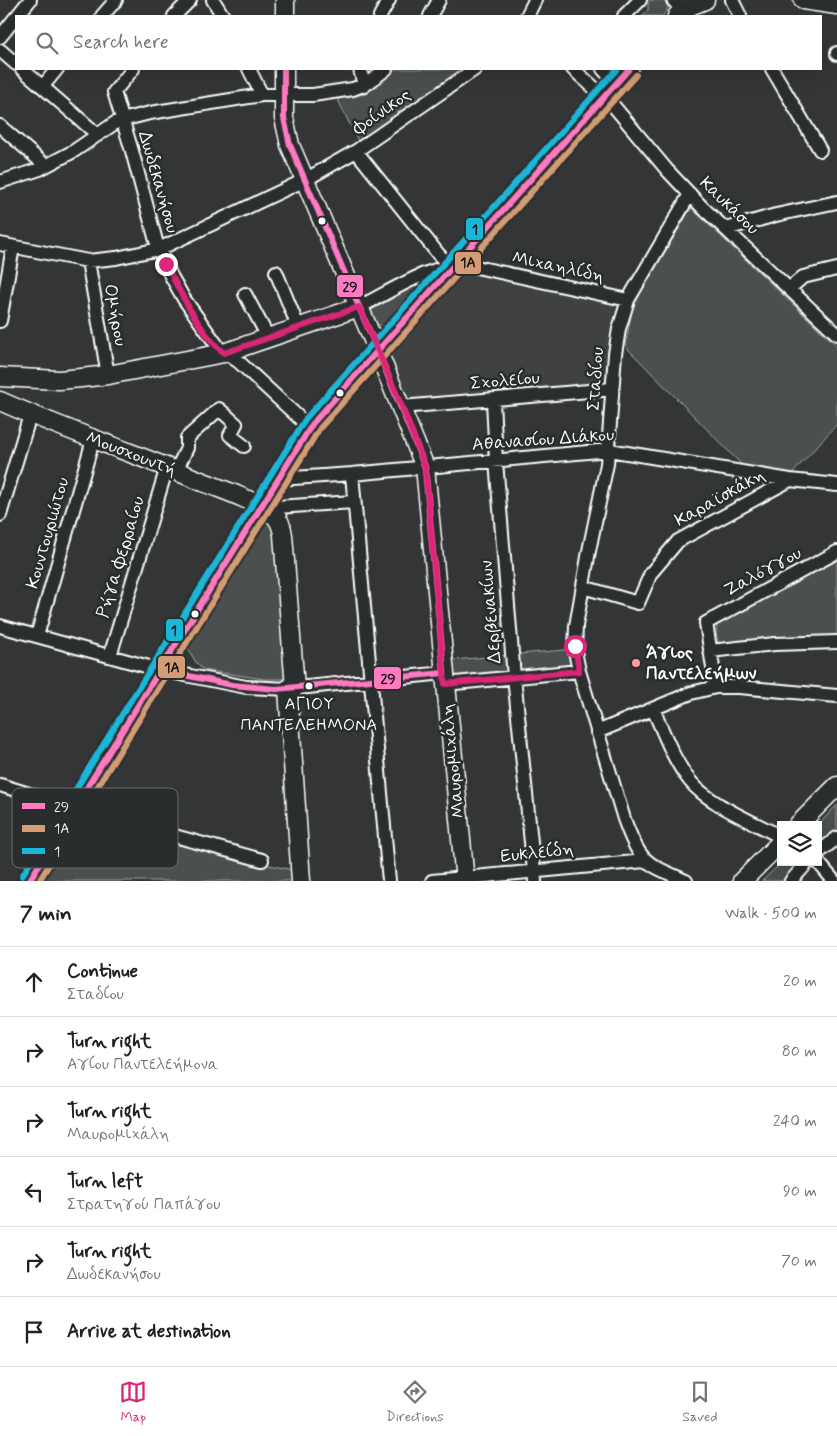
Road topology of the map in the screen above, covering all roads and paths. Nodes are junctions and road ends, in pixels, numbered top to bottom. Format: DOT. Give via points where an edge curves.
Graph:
graph roads {
  1 [pos="30,0"];
  2 [pos="116,0"];
  3 [pos="190,0"];
  4 [pos="213,0"];
  5 [pos="285,0"];
  6 [pos="389,0"];
  7 [pos="439,0"];
  8 [pos="535,0"];
  9 [pos="640,0"];
  10 [pos="732,0"];
  11 [pos="803,0"];
  12 [pos="837,5"];
  13 [pos="19,15"];
  14 [pos="103,15"];
  15 [pos="175,15"];
  16 [pos="222,15"];
  17 [pos="285,15"];
  18 [pos="381,15"];
  19 [pos="431,15"];
  20 [pos="528,15"];
  21 [pos="625,15"];
  22 [pos="740,15"];
  23 [pos="15,19"];
  24 [pos="0,36"];
  25 [pos="0,50"];
  26 [pos="15,63"];
  27 [pos="23,70"];
  28 [pos="56,70"];
  29 [pos="132,70"];
  30 [pos="250,70"];
  31 [pos="284,70"];
  32 [pos="360,70"];
  33 [pos="385,70"];
  34 [pos="474,70"];
  35 [pos="574,70"];
  36 [pos="604,70"];
  37 [pos="628,70"];
  38 [pos="773,70"];
  39 [pos="616,83"];
  40 [pos="42,86"];
  41 [pos="364,86"];
  42 [pos="262,95"];
  43 [pos="283,96"];
  44 [pos="604,96"];
  45 [pos="122,120"];
  46 [pos="0,126"];
  47 [pos="98,135"];
  48 [pos="820,150"];
  49 [pos="356,151"];
  50 [pos="46,166"];
  51 [pos="305,180"];
  52 [pos="0,182"];
  53 [pos="690,194"];
  54 [pos="837,202"];
  55 [pos="726,229"];
  56 [pos="0,244"];
  57 [pos="13,247"];
  58 [pos="159,249"];
  59 [pos="88,261"];
  60 [pos="451,267"];
  61 [pos="837,269"];
  62 [pos="276,272"];
  63 [pos="790,288"];
  64 [pos="245,294"];
  65 [pos="628,300"];
  66 [pos="359,307"];
  67 [pos="0,321"];
  68 [pos="299,328"];
  69 [pos="837,334"];
  70 [pos="269,339"];
  71 [pos="377,349"];
  72 [pos="224,353"];
  73 [pos="108,375"];
  74 [pos="0,377"];
  75 [pos="612,389"];
  76 [pos="493,400"];
  77 [pos="0,401"];
  78 [pos="402,407"];
  79 [pos="30,414"];
  80 [pos="309,428"];
  81 [pos="93,440"];
  82 [pos="244,446"];
  83 [pos="609,450"];
  84 [pos="496,460"];
  85 [pos="425,467"];
  86 [pos="171,469"];
  87 [pos="352,474"];
  88 [pos="279,479"];
  89 [pos="790,480"];
  90 [pos="837,485"];
  91 [pos="354,502"];
  92 [pos="261,508"];
  93 [pos="0,515"];
  94 [pos="837,552"];
  95 [pos="582,587"];
  96 [pos="0,626"];
  97 [pos="37,636"];
  98 [pos="837,642"];
  99 [pos="710,650"];
  100 [pos="110,656"];
  101 [pos="160,670"];
  102 [pos="579,671"];
  103 [pos="514,677"];
  104 [pos="445,678"];
  105 [pos="370,681"];
  106 [pos="716,687"];
  107 [pos="292,689"];
  108 [pos="837,696"];
  109 [pos="653,709"];
  110 [pos="597,732"];
  111 [pos="0,785"];
  112 [pos="837,786"];
  113 [pos="87,788"];
  114 [pos="12,789"];
  115 [pos="802,821"];
  116 [pos="777,835"];
  117 [pos="178,837"];
  118 [pos="837,838"];
  119 [pos="777,846"];
  120 [pos="822,850"];
  121 [pos="262,860"];
  122 [pos="645,861"];
  123 [pos="804,866"];
  124 [pos="821,866"];
  125 [pos="37,868"];
  126 [pos="535,876"];
  127 [pos="465,879"];
  128 [pos="29,881"];
  129 [pos="301,881"];
  130 [pos="389,881"];
  131 [pos="432,881"];
  132 [pos="686,881"];
  133 [pos="742,881"];
  134 [pos="791,881"];
  135 [pos="834,881"];
  1 -- 13 [label="street"];
  2 -- 14 [label="street"];
  3 -- 15 [label="street"];
  4 -- 16 [label="street"];
  5 -- 17 [label="street"];
  6 -- 18 [label="street"];
  7 -- 19 [label="street"];
  8 -- 20 [label="street"];
  9 -- 21 [label="street"];
  10 -- 22 [label="street"];
  11 -- 12 [label="street"];
  23 -- 24 [label="street"];
  25 -- 26 [label="street"];
  27 -- 40 [label="street"];
  28 -- 40 [label="street"];
  29 -- 45 [label="street, Δωδεκανήσου" via="114,92"];
  30 -- 42 [label="street"];
  31 -- 43 [label="street, Μαυρομιχάλη"];
  32 -- 41 [label="street"];
  33 -- 41 [label="street"];
  34 -- 49 [label="street, Φοίνικος"];
  35 -- 44 [label="street, Καυκάσου"];
  36 -- 39 [label="street"];
  37 -- 39 [label="street"];
  38 -- 48 [label="street"];
  39 -- 44 [label="street"];
  40 -- 47 [label="street"];
  41 -- 43 [label="street" via="342,92"];
  42 -- 43 [label="street"];
  42 -- 45 [label="street"];
  43 -- 51 [label="street, Μαυρομιχάλη" via="287,135"];
  44 -- 53 [label="street, Καυκάσου"];
  44 -- 60 [label="street"];
  45 -- 47 [label="street"];
  45 -- 58 [label="street, Δωδεκανήσου"];
  46 -- 50 [label="street"];
  47 -- 50 [label="street"];
  49 -- 51 [label="street, Φοίνικος"];
  49 -- 60 [label="street"];
  50 -- 52 [label="street"];
  51 -- 58 [label="street, Φοίνικος"];
  51 -- 66 [label="street, Μαυρομιχάλη"];
  53 -- 55 [label="street, Καυκάσου"];
  53 -- 65 [label="street, Σταδίου"];
  54 -- 55 [label="street"];
  55 -- 63 [label="street, Καυκάσου"];
  56 -- 57 [label="street, Φοίνικος"];
  57 -- 59 [label="street, Φοίνικος"];
  57 -- 67 [label="street"];
  58 -- 59 [label="street, Φοίνικος"];
  58 -- 72 [label="street, Δωδεκανήσου" via="190,309"];
  59 -- 73 [label="street, Ομήρου"];
  60 -- 65 [label="street, Μιχαηλίδη" via="472,266"];
  60 -- 66 [label="street, Μιχαηλίδη" via="435,270"];
  60 -- 71 [label="street"];
  61 -- 63 [label="street" via="803,277"];
  62 -- 68 [label="street"];
  63 -- 69 [label="street, Καυκάσου"];
  64 -- 70 [label="street"];
  65 -- 75 [label="street, Σταδίου" via="618,335"];
  66 -- 68 [label="street"];
  66 -- 71 [label="street, Μαυρομιχάλη"];
  68 -- 70 [label="street"];
  70 -- 72 [label="street"];
  71 -- 78 [label="street, Μαυρομιχάλη"];
  71 -- 80 [label="street"];
  72 -- 73 [label="street"];
  72 -- 80 [label="street, Δωδεκανήσου" via="239,362"];
  73 -- 74 [label="street" via="58,380"];
  75 -- 76 [label="street, Σχολείου"];
  75 -- 83 [label="street, Σταδίου"];
  76 -- 78 [label="street, Σχολείου"];
  76 -- 84 [label="street, Δερβενακίων"];
  77 -- 79 [label="street, Μουσχουντή"];
  78 -- 85 [label="street, Μαυρομιχάλη"];
  79 -- 81 [label="street, Μουσχουντή"];
  79 -- 93 [label="street"];
  80 -- 88 [label="street"];
  81 -- 86 [label="street, Μουσχουντή"];
  81 -- 97 [label="street, Κουντουριώτου"];
  82 -- 86 [label="street, Ρήγα Φερραίου" via="230,435 236,424 219,409 187,438 187,448"];
  83 -- 84 [label="street, Αθανασίου Διάκου"];
  83 -- 89 [label="street, Αθανασίου Διάκου"];
  83 -- 95 [label="street, Σταδίου"];
  84 -- 85 [label="street, Αθανασίου Διάκου"];
  84 -- 103 [label="street, Δερβενακίων"];
  85 -- 87 [label="street, Αθανασίου Διάκου"];
  85 -- 104 [label="street, Μαυρομιχάλη"];
  86 -- 92 [label="street, Μουσχουντή"];
  86 -- 100 [label="street, Ρήγα Φερραίου"];
  87 -- 88 [label="street, Αθανασίου Διάκου"];
  87 -- 91 [label="street"];
  88 -- 92 [label="street"];
  89 -- 90 [label="street, Αθανασίου Διάκου"];
  89 -- 95 [label="street, Καραϊσκάκη" via="678,541 651,573 638,603"];
  91 -- 92 [label="street"];
  91 -- 105 [label="street"];
  92 -- 101 [label="street"];
  92 -- 107 [label="street, Μουσχουντή" via="278,520 283,531"];
  94 -- 99 [label="street, Ζαλόγγου" via="706,623"];
  95 -- 102 [label="street, Σταδίου" via="576,635"];
  96 -- 97 [label="street"];
  97 -- 100 [label="street"];
  98 -- 99 [label="street"];
  99 -- 106 [label="street"];
  100 -- 101 [label="street"];
  101 -- 107 [label="street" via="232,685"];
  101 -- 113 [label="street"];
  102 -- 103 [label="street"];
  102 -- 110 [label="street, Σταδίου"];
  103 -- 104 [label="street"];
  103 -- 126 [label="street, Δερβενακίων"];
  104 -- 105 [label="street"];
  104 -- 127 [label="street, Μαυρομιχάλη"];
  105 -- 107 [label="street"];
  105 -- 130 [label="street"];
  106 -- 108 [label="street"];
  106 -- 109 [label="street" via="691,693"];
  107 -- 129 [label="street, Μουσχουντή"];
  109 -- 110 [label="street"];
  109 -- 116 [label="street" via="680,767 700,792"];
  110 -- 122 [label="street, Σταδίου" via="630,834"];
  111 -- 114 [label="street"];
  112 -- 115 [label="street"];
  117 -- 121 [label="street"];
  118 -- 120 [label="street"];
  119 -- 133 [label="street"];
  122 -- 126 [label="street, Ευκλείδη"];
  122 -- 132 [label="street"];
  123 -- 134 [label="street"];
  124 -- 135 [label="street"];
  125 -- 128 [label="street"];
  126 -- 127 [label="street, Ευκλείδη"];
  127 -- 131 [label="street, Ευκλείδη"];
}
